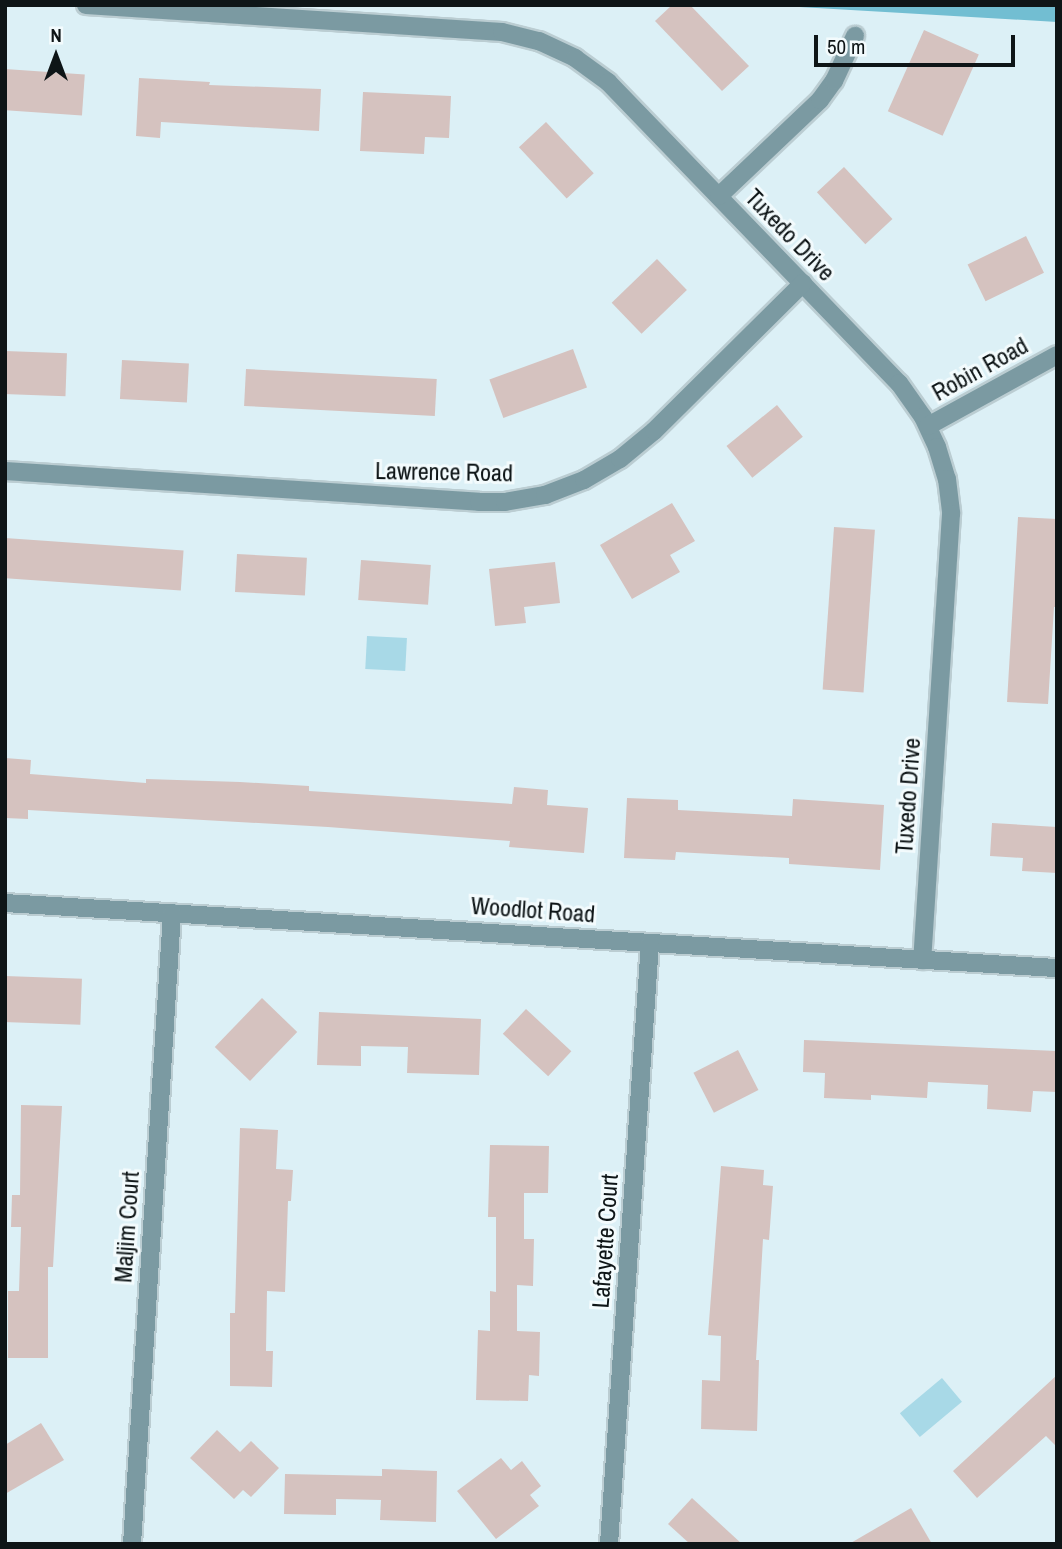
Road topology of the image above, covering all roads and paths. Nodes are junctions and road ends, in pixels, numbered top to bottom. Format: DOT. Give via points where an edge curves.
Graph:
graph roads {
  1 [pos="86,5"];
  2 [pos="855,36"];
  3 [pos="719,196"];
  4 [pos="803,283"];
  5 [pos="1057,355"];
  6 [pos="928,426"];
  7 [pos="5,471"];
  8 [pos="5,903"];
  9 [pos="172,913"];
  10 [pos="650,943"];
  11 [pos="922,960"];
  12 [pos="1057,968"];
  13 [pos="132,1544"];
  14 [pos="608,1544"];
  1 -- 3 [label="street, Tuxedo Drive" via="502,32 539,41 575,58 608,82"];
  2 -- 3 [label="street" via="820,100"];
  3 -- 4 [label="street, Tuxedo Drive"];
  4 -- 6 [label="street, Tuxedo Drive" via="899,383"];
  4 -- 7 [label="street, Lawrence Road" via="646,438 584,480 545,495 479,502"];
  5 -- 6 [label="street, Robin Road"];
  6 -- 11 [label="street, Tuxedo Drive" via="947,479 951,514"];
  8 -- 9 [label="street, Woodlot Road"];
  9 -- 10 [label="street, Woodlot Road"];
  9 -- 13 [label="street, Maljim Court"];
  10 -- 11 [label="street, Woodlot Road"];
  10 -- 14 [label="street, Lafayette Court"];
  11 -- 12 [label="street, Woodlot Road"];
}
